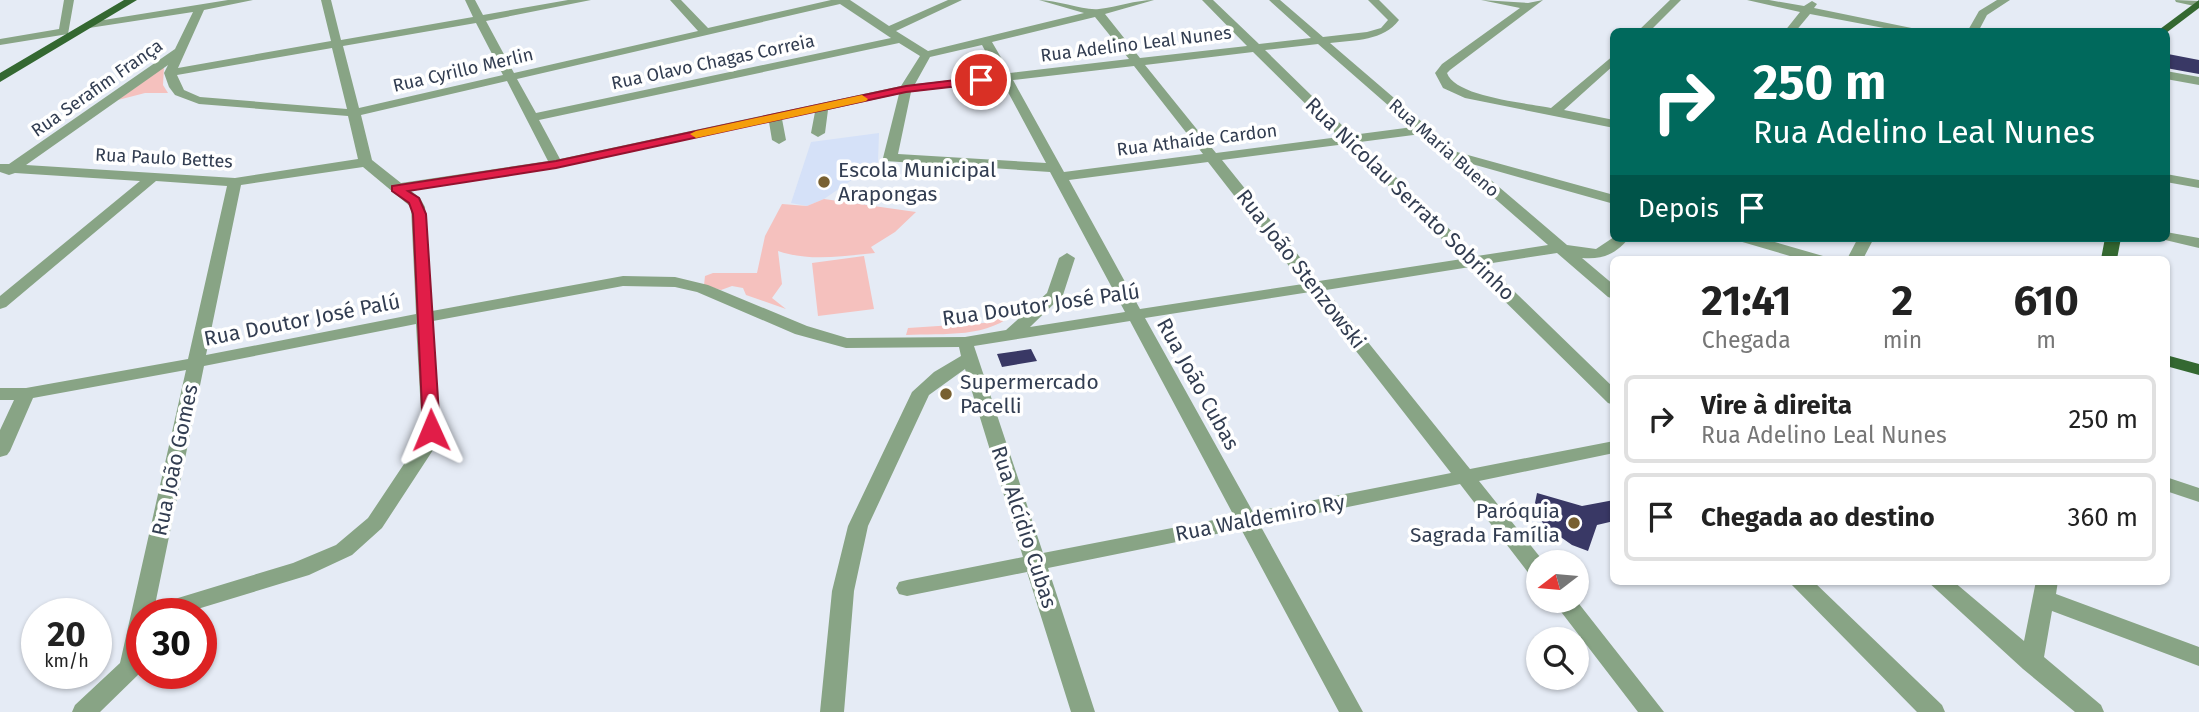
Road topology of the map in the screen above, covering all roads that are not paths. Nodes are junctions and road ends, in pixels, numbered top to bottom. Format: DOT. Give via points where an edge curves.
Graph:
graph roads {
  1 [pos="69,0"];
  2 [pos="115,0"];
  3 [pos="132,0"];
  4 [pos="247,0"];
  5 [pos="326,0"];
  6 [pos="470,0"];
  7 [pos="586,0"];
  8 [pos="675,0"];
  9 [pos="842,0"];
  10 [pos="957,0"];
  11 [pos="1149,0"];
  12 [pos="1207,0"];
  13 [pos="1274,0"];
  14 [pos="1373,0"];
  15 [pos="1486,0"];
  16 [pos="1676,0"];
  17 [pos="1752,0"];
  18 [pos="1815,0"];
  19 [pos="2005,0"];
  20 [pos="2180,0"];
  21 [pos="1052,1"];
  22 [pos="1534,3"];
  23 [pos="2199,4"];
  24 [pos="200,8"];
  25 [pos="1807,10"];
  26 [pos="1098,13"];
  27 [pos="82,17"];
  28 [pos="480,19"];
  29 [pos="1646,28"];
  30 [pos="1792,28"];
  31 [pos="1904,28"];
  32 [pos="1974,28"];
  33 [pos="2166,28"];
  34 [pos="887,31"];
  35 [pos="64,32"];
  36 [pos="705,32"];
  37 [pos="901,40"];
  38 [pos="1321,40"];
  39 [pos="986,41"];
  40 [pos="0,42"];
  41 [pos="337,44"];
  42 [pos="1256,48"];
  43 [pos="180,51"];
  44 [pos="926,55"];
  45 [pos="1137,62"];
  46 [pos="1610,62"];
  47 [pos="0,69"];
  48 [pos="170,73"];
  49 [pos="2170,76"];
  50 [pos="510,77"];
  51 [pos="1006,77"];
  52 [pos="0,78"];
  53 [pos="2199,81"];
  54 [pos="906,89"];
  55 [pos="822,107"];
  56 [pos="1554,112"];
  57 [pos="354,113"];
  58 [pos="775,117"];
  59 [pos="532,118"];
  60 [pos="1610,123"];
  61 [pos="1423,130"];
  62 [pos="818,133"];
  63 [pos="1349,139"];
  64 [pos="779,140"];
  65 [pos="1450,153"];
  66 [pos="1212,157"];
  67 [pos="366,162"];
  68 [pos="556,164"];
  69 [pos="4,171"];
  70 [pos="1058,173"];
  71 [pos="153,177"];
  72 [pos="2170,179"];
  73 [pos="235,182"];
  74 [pos="2199,184"];
  75 [pos="396,188"];
  76 [pos="1610,199"];
  77 [pos="2170,237"];
  78 [pos="1617,242"];
  79 [pos="1758,242"];
  80 [pos="2199,243"];
  81 [pos="1559,248"];
  82 [pos="1807,256"];
  83 [pos="1067,258"];
  84 [pos="1474,262"];
  85 [pos="1315,287"];
  86 [pos="1610,291"];
  87 [pos="0,304"];
  88 [pos="1135,315"];
  89 [pos="426,318"];
  90 [pos="1012,334"];
  91 [pos="968,350"];
  92 [pos="2170,361"];
  93 [pos="196,364"];
  94 [pos="2199,370"];
  95 [pos="0,394"];
  96 [pos="26,394"];
  97 [pos="1610,395"];
  98 [pos="1610,448"];
  99 [pos="0,451"];
  100 [pos="1465,477"];
  101 [pos="2170,485"];
  102 [pos="2199,495"];
  103 [pos="1247,521"];
  104 [pos="1526,554"];
  105 [pos="1035,563"];
  106 [pos="1803,585"];
  107 [pos="1943,585"];
  108 [pos="907,589"];
  109 [pos="2045,589"];
  110 [pos="146,598"];
  111 [pos="217,598"];
  112 [pos="1573,613"];
  113 [pos="2199,657"];
  114 [pos="2031,662"];
  115 [pos="126,671"];
  116 [pos="84,712"];
  117 [pos="832,712"];
  118 [pos="1083,712"];
  119 [pos="1351,712"];
  120 [pos="1652,712"];
  121 [pos="1933,712"];
  122 [pos="2092,712"];
  1 -- 27 [label="street"];
  2 -- 27 [label="main road"];
  3 -- 27 [label="main road"];
  4 -- 24 [label="street"];
  5 -- 41 [label="street"];
  6 -- 28 [label="street"];
  7 -- 28 [label="street"];
  8 -- 36 [label="street"];
  9 -- 34 [label="street"];
  9 -- 36 [label="street, Rua Cyrillo Merlin"];
  10 -- 34 [label="street"];
  11 -- 26 [label="street"];
  12 -- 42 [label="street, Rua Nicolau Serrato Sobrinho"];
  13 -- 38 [label="street, Rua Maria Bueno"];
  14 -- 38 [label="street, Rua Adelino Leal Nunes" via="1394,20 1385,30"];
  15 -- 22 [label="street"];
  16 -- 29 [label="street"];
  17 -- 25 [label="street"];
  18 -- 25 [label="street"];
  19 -- 32 [label="street" via="1983,13"];
  20 -- 23 [label="street"];
  21 -- 26 [label="street"];
  22 -- 56 [label="street" via="1441,74 1452,89 1469,95"];
  23 -- 33 [label="main road"];
  24 -- 27 [label="street"];
  24 -- 43 [label="street"];
  25 -- 30 [label="street"];
  25 -- 31 [label="street"];
  26 -- 39 [label="street"];
  26 -- 45 [label="street, Rua João Stenzowski"];
  27 -- 35 [label="main road"];
  27 -- 35 [label="street"];
  27 -- 52 [label="main road"];
  28 -- 41 [label="street"];
  28 -- 50 [label="street"];
  34 -- 37 [label="street"];
  35 -- 40 [label="street"];
  35 -- 47 [label="main road"];
  36 -- 50 [label="street, Rua Cyrillo Merlin"];
  37 -- 44 [label="street"];
  37 -- 59 [label="street, Rua Olavo Chagas Correia"];
  38 -- 42 [label="street, Rua Adelino Leal Nunes"];
  38 -- 61 [label="street, Rua Maria Bueno"];
  39 -- 44 [label="street"];
  39 -- 51 [label="street, Rua João Cubas"];
  41 -- 48 [label="street"];
  41 -- 57 [label="street"];
  42 -- 45 [label="street, Rua Adelino Leal Nunes"];
  42 -- 63 [label="street, Rua Nicolau Serrato Sobrinho"];
  43 -- 48 [label="street"];
  43 -- 69 [label="street, Rua Serafim França"];
  44 -- 54 [label="street"];
  45 -- 51 [label="street, Rua Adelino Leal Nunes"];
  45 -- 66 [label="street, Rua João Stenzowski"];
  46 -- 56 [label="street"];
  48 -- 57 [label="street, Rua Cyrillo Merlin" via="179,92 198,101"];
  49 -- 53 [label="street"];
  50 -- 57 [label="street, Rua Cyrillo Merlin"];
  50 -- 59 [label="street"];
  51 -- 54 [label="street, Rua Adelino Leal Nunes"];
  51 -- 70 [label="street, Rua João Cubas"];
  54 -- 55 [label="street, Rua Adelino Leal Nunes"];
  54 -- 70 [label="street, Rua Athaíde Cardon" via="890,158"];
  55 -- 58 [label="street, Rua Adelino Leal Nunes"];
  55 -- 62 [label="street"];
  56 -- 60 [label="street"];
  57 -- 67 [label="street"];
  58 -- 64 [label="street"];
  58 -- 68 [label="street, Rua Adelino Leal Nunes"];
  59 -- 68 [label="street"];
  61 -- 63 [label="street, Rua Athaíde Cardon"];
  61 -- 65 [label="street, Rua Maria Bueno"];
  63 -- 66 [label="street, Rua Athaíde Cardon"];
  63 -- 84 [label="street, Rua Nicolau Serrato Sobrinho"];
  65 -- 76 [label="street"];
  65 -- 81 [label="street, Rua Maria Bueno"];
  66 -- 70 [label="street, Rua Athaíde Cardon"];
  66 -- 85 [label="street, Rua João Stenzowski"];
  67 -- 73 [label="street, Rua Paulo Bettes"];
  67 -- 75 [label="street"];
  68 -- 75 [label="street, Rua Adelino Leal Nunes"];
  69 -- 71 [label="street, Rua Paulo Bettes"];
  70 -- 88 [label="street, Rua João Cubas"];
  71 -- 73 [label="street, Rua Paulo Bettes"];
  71 -- 87 [label="street"];
  72 -- 74 [label="street"];
  73 -- 93 [label="street, Rua João Gomes"];
  75 -- 89 [label="street" via="418,207"];
  77 -- 80 [label="street"];
  78 -- 81 [label="street" via="1602,254"];
  79 -- 82 [label="street"];
  81 -- 84 [label="street, Rua Doutor José Palú"];
  81 -- 86 [label="street, Rua Maria Bueno"];
  83 -- 90 [label="street" via="1055,295"];
  84 -- 85 [label="street, Rua Doutor José Palú"];
  84 -- 97 [label="street, Rua Nicolau Serrato Sobrinho"];
  85 -- 88 [label="street, Rua Doutor José Palú"];
  85 -- 100 [label="street, Rua João Stenzowski"];
  88 -- 90 [label="street, Rua Doutor José Palú"];
  88 -- 103 [label="street, Rua João Cubas"];
  89 -- 91 [label="street, Rua Doutor José Palú" via="573,289 659,280 702,288 801,330 846,343"];
  89 -- 93 [label="street, Rua Doutor José Palú"];
  89 -- 111 [label="street" via="431,430 375,523 344,550"];
  90 -- 91 [label="street, Rua Doutor José Palú"];
  91 -- 105 [label="street, Rua Alcídio Cubas"];
  91 -- 117 [label="street" via="920,392 858,526 843,591"];
  92 -- 94 [label="main road"];
  93 -- 96 [label="street, Rua Doutor José Palú"];
  93 -- 110 [label="street, Rua João Gomes"];
  95 -- 96 [label="street, Rua Doutor José Palú"];
  96 -- 99 [label="street"];
  98 -- 100 [label="street, Rua Waldemiro Ry"];
  100 -- 103 [label="street, Rua Waldemiro Ry"];
  100 -- 104 [label="street, Rua João Stenzowski"];
  101 -- 102 [label="street"];
  103 -- 105 [label="street, Rua Waldemiro Ry"];
  103 -- 119 [label="street, Rua João Cubas"];
  105 -- 108 [label="street, Rua Waldemiro Ry"];
  105 -- 118 [label="street, Rua Alcídio Cubas"];
  106 -- 121 [label="street"];
  107 -- 114 [label="street"];
  109 -- 113 [label="street"];
  109 -- 114 [label="street"];
  112 -- 120 [label="street"];
  114 -- 122 [label="street"];
  115 -- 116 [label="street"];
}
